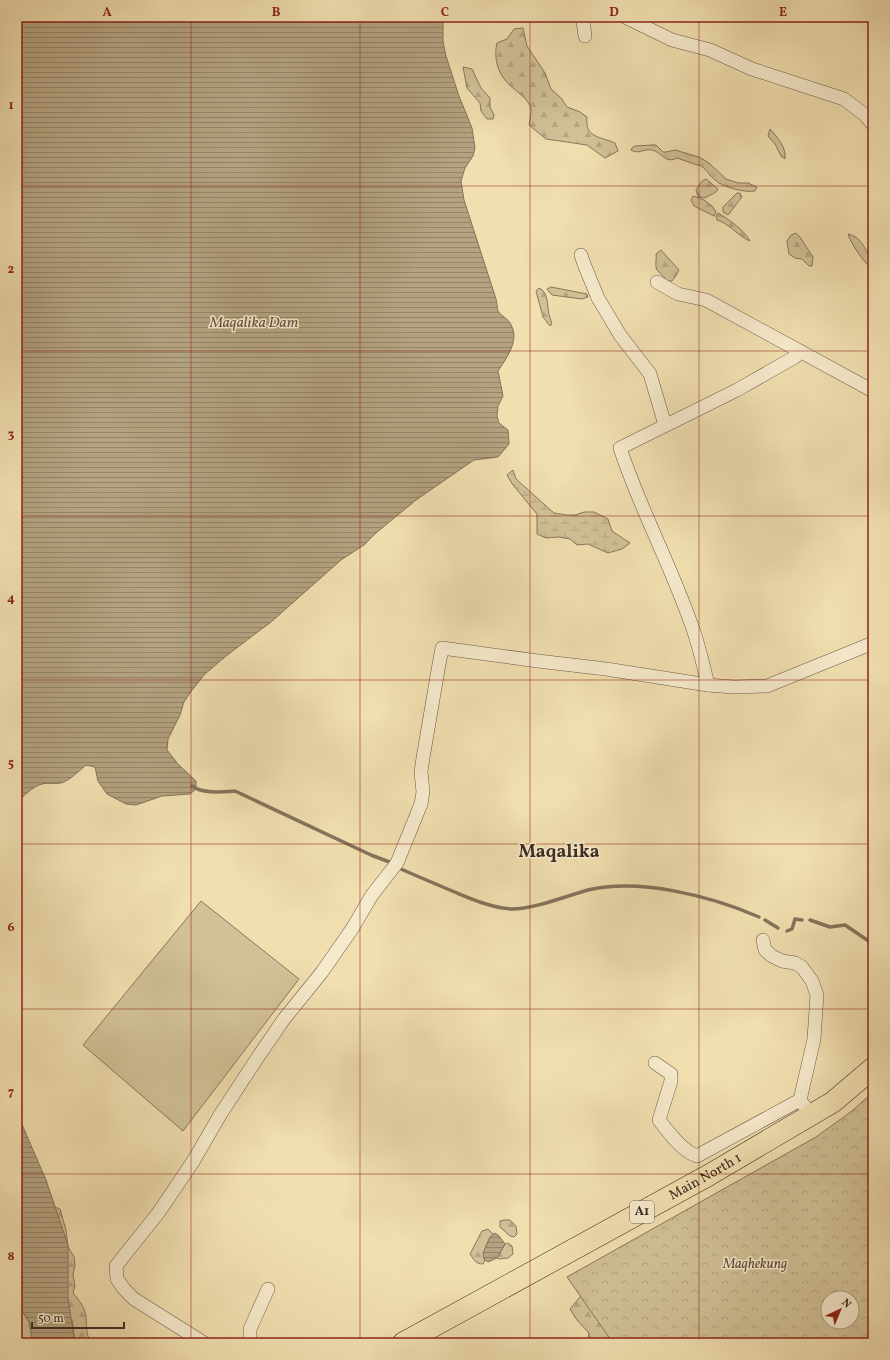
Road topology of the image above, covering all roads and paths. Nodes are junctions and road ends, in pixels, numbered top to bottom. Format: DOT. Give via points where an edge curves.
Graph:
graph roads {
  1 [pos="584,17"];
  2 [pos="625,17"];
  3 [pos="585,36"];
  4 [pos="873,126"];
  5 [pos="581,255"];
  6 [pos="657,282"];
  7 [pos="800,351"];
  8 [pos="873,391"];
  9 [pos="665,426"];
  10 [pos="873,643"];
  11 [pos="708,685"];
  12 [pos="763,940"];
  13 [pos="655,1062"];
  14 [pos="873,1068"];
  15 [pos="805,1108"];
  16 [pos="268,1289"];
  17 [pos="204,1343"];
  18 [pos="250,1343"];
  19 [pos="403,1343"];
  1 -- 3 [label="street"];
  2 -- 4 [label="street" via="672,40 710,50 752,69 844,99 865,115"];
  5 -- 9 [label="street" via="598,298 620,335 650,374"];
  6 -- 7 [label="street" via="678,294 706,300"];
  7 -- 8 [label="street"];
  7 -- 9 [label="street" via="795,357 737,390"];
  9 -- 11 [label="street" via="620,448 695,635"];
  10 -- 11 [label="street" via="767,686"];
  11 -- 17 [label="street" via="442,648 422,765 421,804 397,863 372,895 322,972 284,1019 256,1060 159,1212 116,1266 117,1279 134,1299"];
  12 -- 15 [label="street" via="765,950 772,956 782,961 795,962 802,967 817,995"];
  13 -- 15 [label="street" via="671,1074 659,1120 690,1154 697,1156"];
  14 -- 15 [label="main road, Main North 1 / A1" via="833,1102"];
  15 -- 19 [label="main road, Main North 1 / A1" via="709,1175"];
  16 -- 18 [label="street" via="250,1329"];
}
